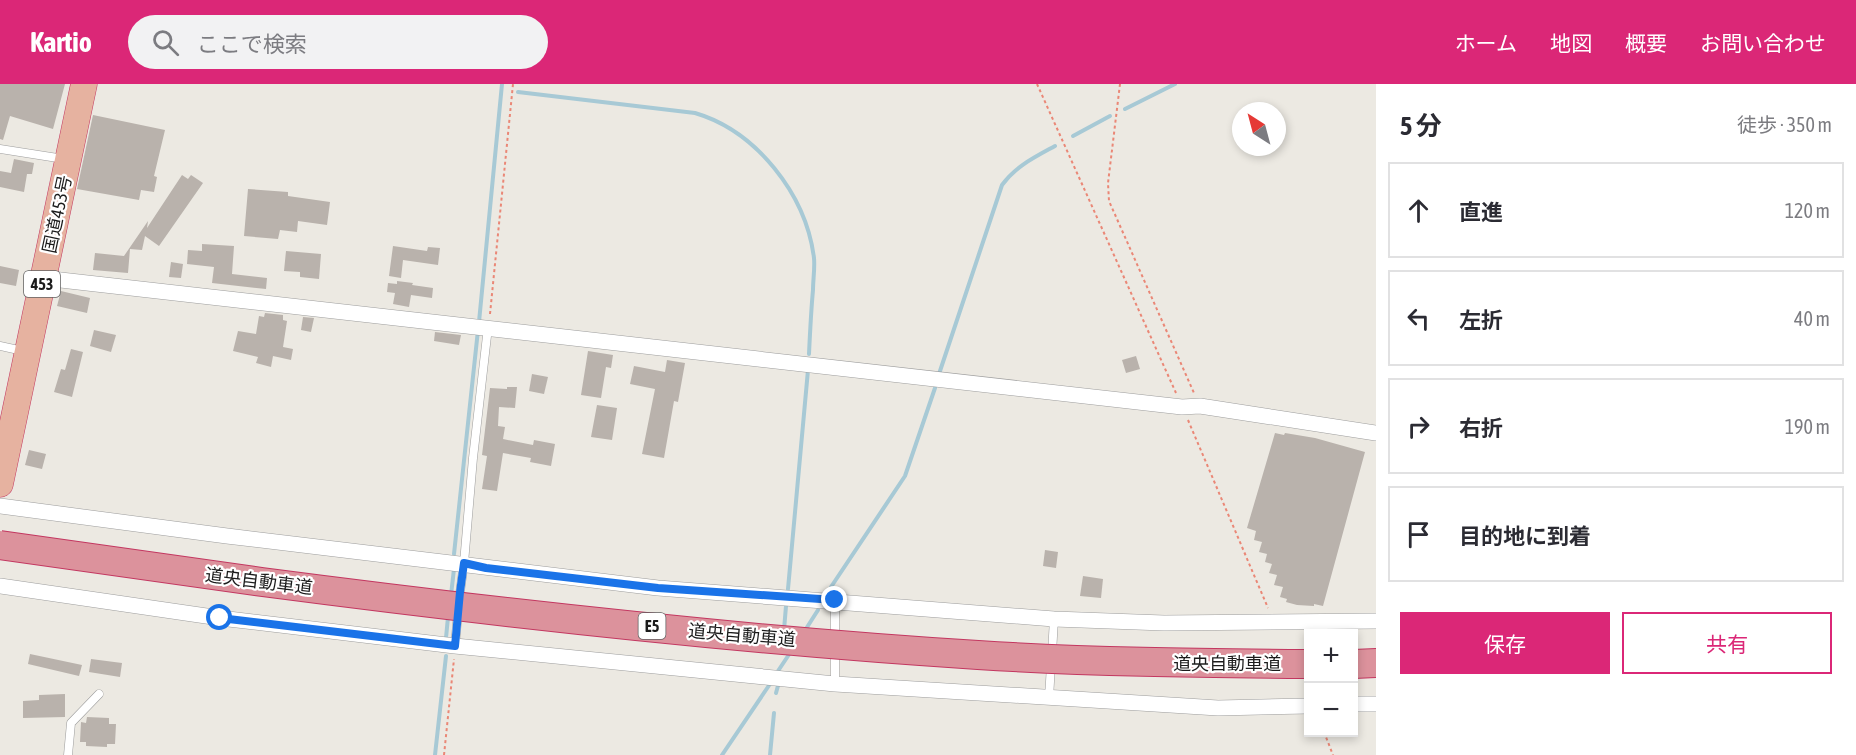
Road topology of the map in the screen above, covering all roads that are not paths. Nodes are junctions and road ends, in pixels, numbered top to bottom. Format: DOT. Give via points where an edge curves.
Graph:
graph roads {
  1 [pos="84,84"];
  2 [pos="0,149"];
  3 [pos="68,159"];
  4 [pos="43,278"];
  5 [pos="482,327"];
  6 [pos="0,346"];
  7 [pos="28,352"];
  8 [pos="1376,433"];
  9 [pos="0,484"];
  10 [pos="0,506"];
  11 [pos="0,544"];
  12 [pos="464,563"];
  13 [pos="0,586"];
  14 [pos="835,600"];
  15 [pos="1054,619"];
  16 [pos="1376,621"];
  17 [pos="455,646"];
  18 [pos="1376,663"];
  19 [pos="1304,664"];
  20 [pos="1358,664"];
  21 [pos="835,684"];
  22 [pos="99,694"];
  23 [pos="1049,698"];
  24 [pos="1358,704"];
  25 [pos="1376,704"];
  26 [pos="1304,706"];
  27 [pos="68,755"];
  1 -- 3 [label="highway, 国道453号 / 453"];
  2 -- 3 [label="lane"];
  3 -- 4 [label="highway, 国道453号 / 453"];
  4 -- 5 [label="street"];
  4 -- 7 [label="highway, 国道453号 / 453"];
  5 -- 8 [label="street" via="1200,406"];
  5 -- 12 [label="lane"];
  6 -- 7 [label="lane"];
  7 -- 9 [label="highway, 国道453号 / 453"];
  10 -- 12 [label="street"];
  11 -- 19 [label="highway, 道央自動車道 / E5, bridge" via="264,582 756,637 978,655"];
  12 -- 14 [label="street" via="658,588"];
  12 -- 17 [label="lane"];
  13 -- 17 [label="street"];
  14 -- 15 [label="street"];
  14 -- 21 [label="lane"];
  15 -- 16 [label="street" via="1164,623"];
  15 -- 23 [label="lane"];
  17 -- 21 [label="street"];
  18 -- 20 [label="highway"];
  21 -- 23 [label="street"];
  22 -- 27 [label="lane" via="71,723"];
  23 -- 26 [label="street" via="1218,708"];
  24 -- 25 [label="street"];
}
